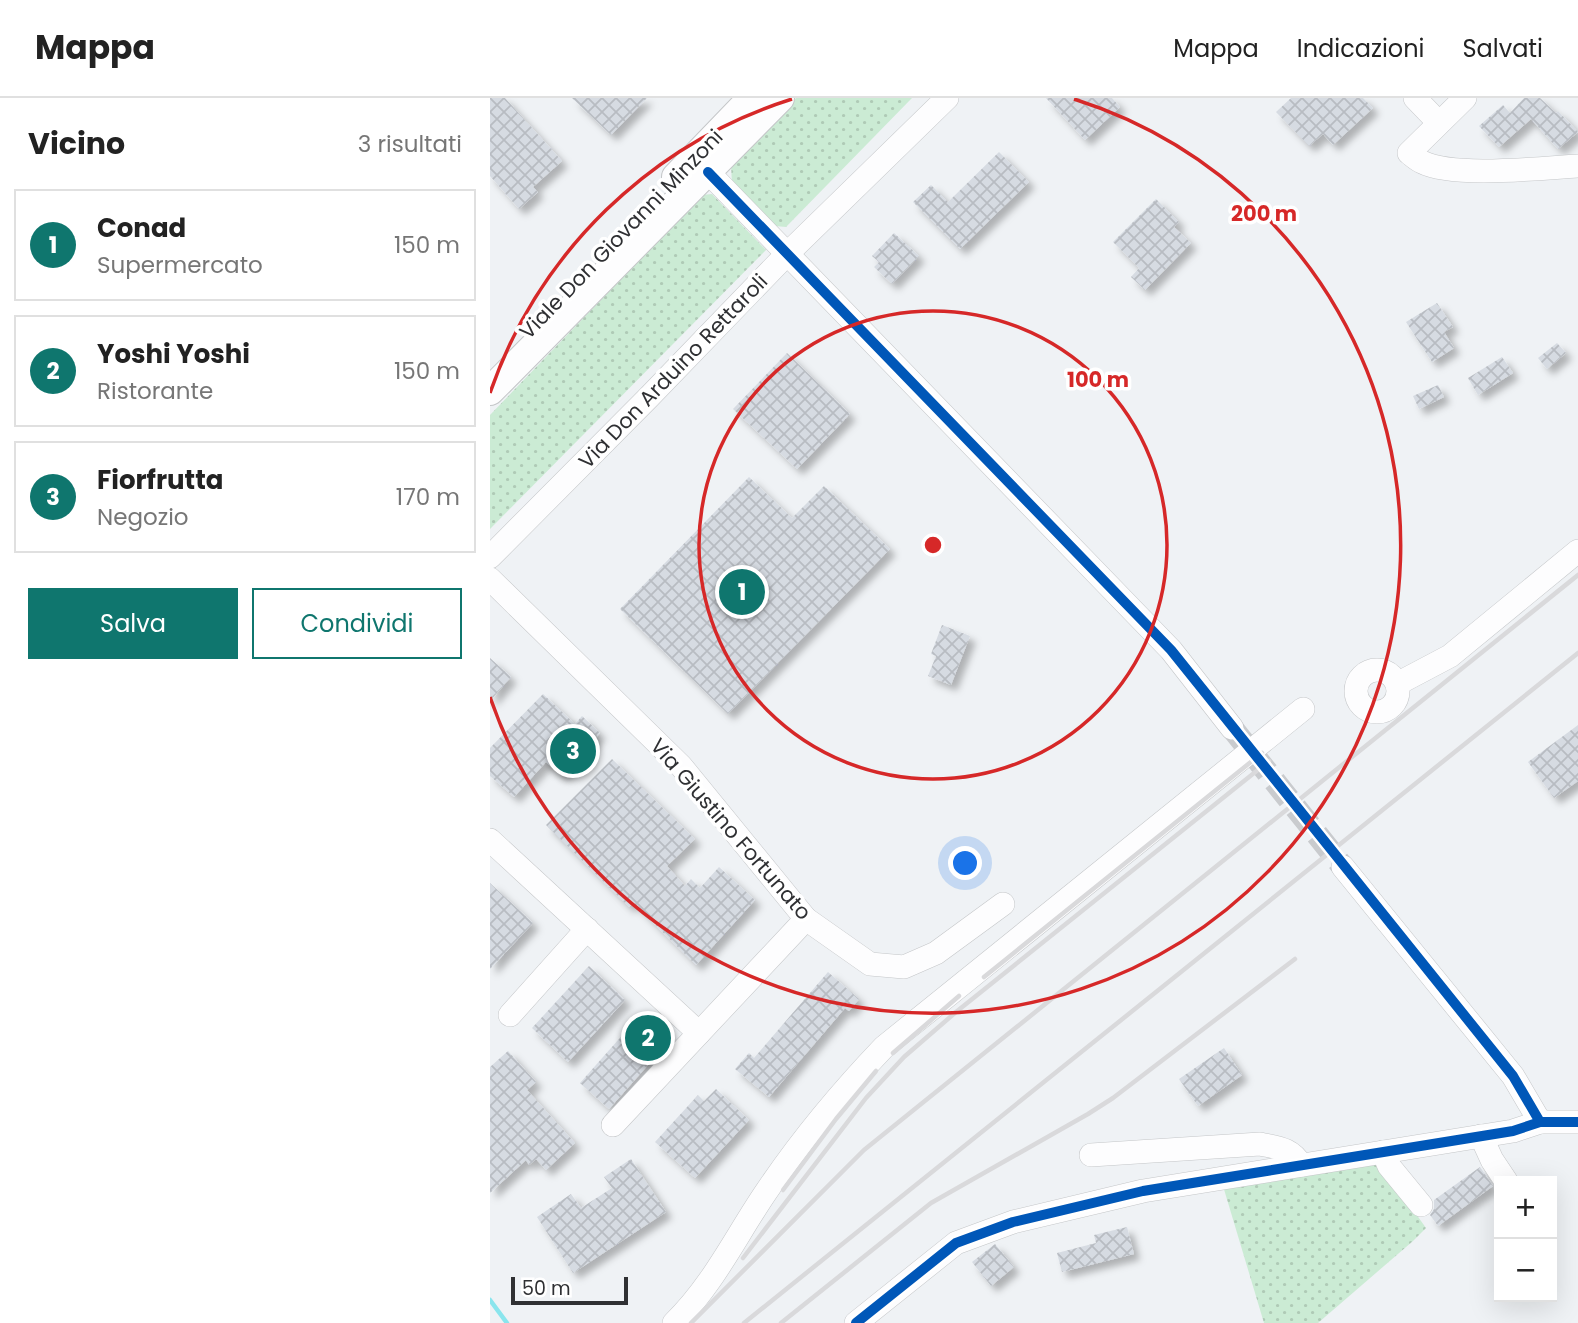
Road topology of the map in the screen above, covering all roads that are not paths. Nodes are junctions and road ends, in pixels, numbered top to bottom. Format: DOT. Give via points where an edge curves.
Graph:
graph roads {
  1 [pos="752,98"];
  2 [pos="780,98"];
  3 [pos="947,98"];
  4 [pos="1415,98"];
  5 [pos="1465,98"];
  6 [pos="1439,123"];
  7 [pos="1578,166"];
  8 [pos="708,173"];
  9 [pos="787,254"];
  10 [pos="490,370"];
  11 [pos="490,391"];
  12 [pos="1578,551"];
  13 [pos="490,557"];
  14 [pos="490,579"];
  15 [pos="1397,684"];
  16 [pos="1303,709"];
  17 [pos="1232,728"];
  18 [pos="490,840"];
  19 [pos="1343,867"];
  20 [pos="1003,904"];
  21 [pos="806,919"];
  22 [pos="587,929"];
  23 [pos="510,1015"];
  24 [pos="699,1033"];
  25 [pos="1540,1122"];
  26 [pos="1578,1122"];
  27 [pos="613,1125"];
  28 [pos="1481,1136"];
  29 [pos="1382,1152"];
  30 [pos="1091,1155"];
  31 [pos="1301,1165"];
  32 [pos="1503,1176"];
  33 [pos="1421,1205"];
  34 [pos="674,1323"];
  35 [pos="856,1323"];
  1 -- 10 [label="main road, Viale Don Giovanni Minzoni"];
  2 -- 8 [label="main road, Viale Don Giovanni Minzoni"];
  3 -- 9 [label="street, Via Don Arduino Rettaroli"];
  4 -- 6 [label="street"];
  5 -- 6 [label="street"];
  6 -- 7 [label="street" via="1409,153 1421,162 1470,170"];
  8 -- 9 [label="street"];
  8 -- 11 [label="main road, Viale Don Giovanni Minzoni"];
  9 -- 13 [label="street, Via Don Arduino Rettaroli"];
  9 -- 17 [label="street" via="1171,650"];
  12 -- 15 [label="street" via="1450,656"];
  14 -- 21 [label="street, Via Giustino Fortunato" via="681,766"];
  16 -- 34 [label="street" via="884,1047 801,1143 715,1274"];
  18 -- 22 [label="street"];
  19 -- 25 [label="street" via="1513,1076"];
  20 -- 21 [label="street, Via Giustino Fortunato" via="936,953 904,967 870,964"];
  21 -- 24 [label="street"];
  22 -- 23 [label="street"];
  22 -- 24 [label="street"];
  24 -- 27 [label="street"];
  25 -- 26 [label="street"];
  25 -- 28 [label="street"];
  28 -- 29 [label="street"];
  28 -- 32 [label="street"];
  29 -- 31 [label="street"];
  29 -- 33 [label="street"];
  30 -- 31 [label="street" via="1260,1144 1286,1150"];
  31 -- 35 [label="street" via="1143,1191 1002,1226 956,1243"];
}
